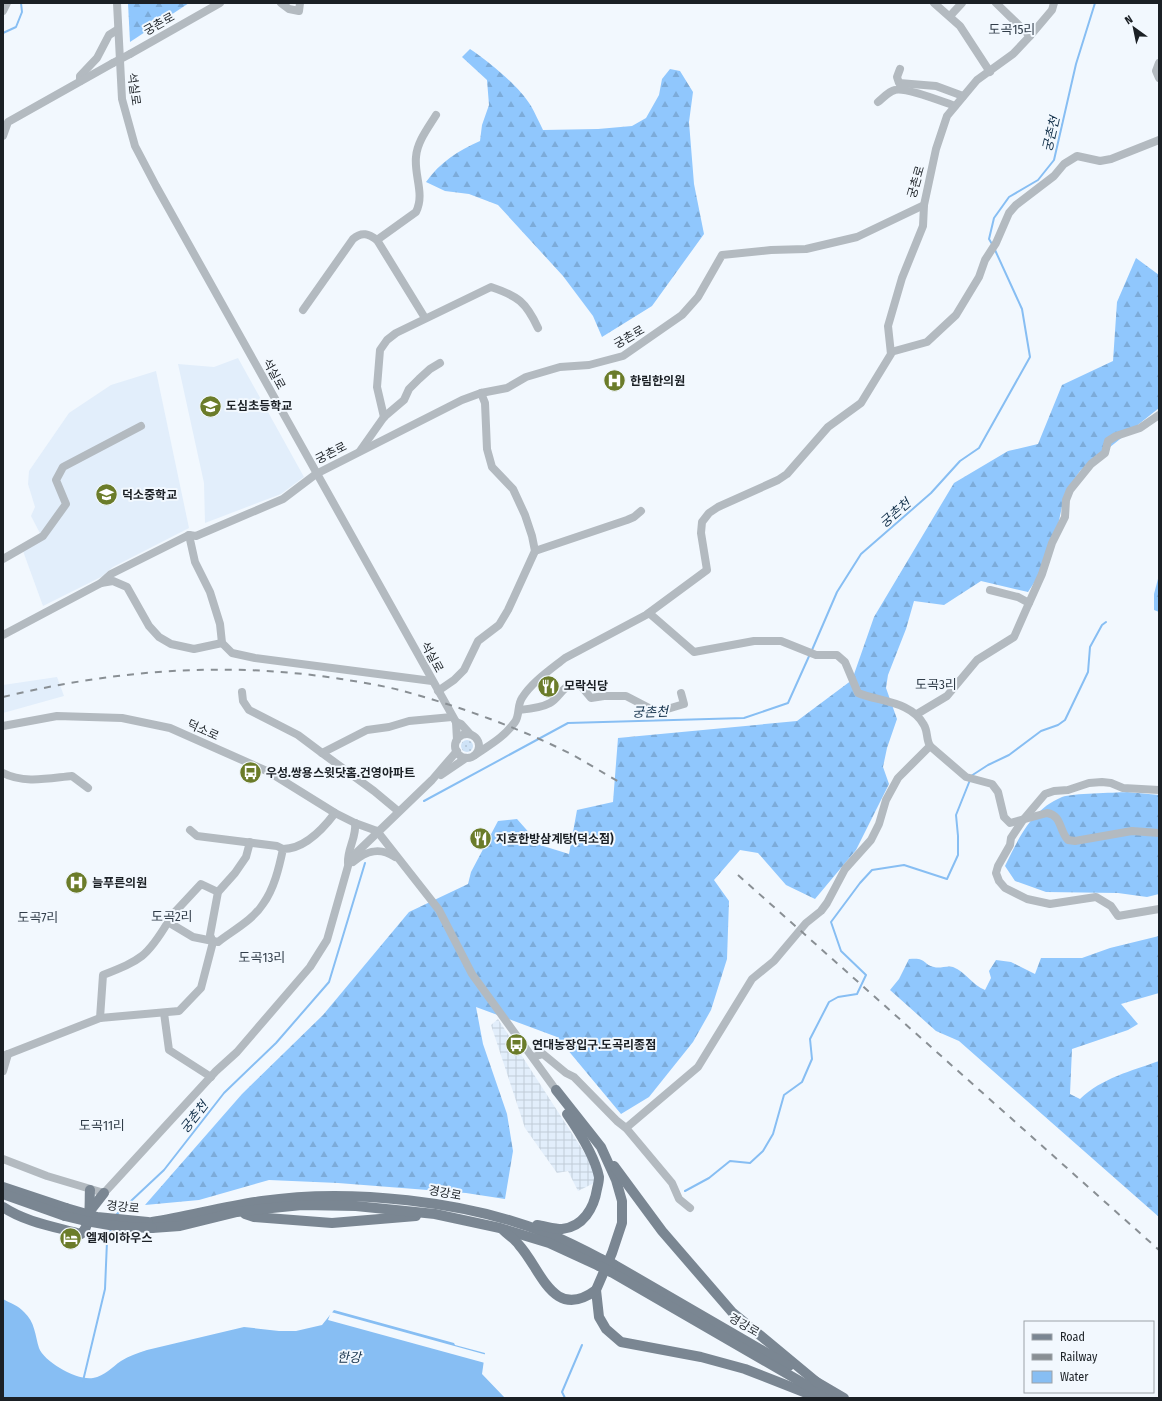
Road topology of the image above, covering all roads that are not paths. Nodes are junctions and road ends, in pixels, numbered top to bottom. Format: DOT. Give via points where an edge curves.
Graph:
graph roads {
  1 [pos="7,3"];
  2 [pos="117,3"];
  3 [pos="220,3"];
  4 [pos="281,3"];
  5 [pos="300,3"];
  6 [pos="934,3"];
  7 [pos="962,3"];
  8 [pos="996,3"];
  9 [pos="1054,3"];
  10 [pos="3,11"];
  11 [pos="950,16"];
  12 [pos="118,30"];
  13 [pos="1030,36"];
  14 [pos="1159,64"];
  15 [pos="900,69"];
  16 [pos="990,72"];
  17 [pos="1159,78"];
  18 [pos="80,81"];
  19 [pos="962,96"];
  20 [pos="878,102"];
  21 [pos="955,106"];
  22 [pos="436,116"];
  23 [pos="3,136"];
  24 [pos="1159,140"];
  25 [pos="924,205"];
  26 [pos="377,240"];
  27 [pos="303,310"];
  28 [pos="426,318"];
  29 [pos="538,328"];
  30 [pos="891,352"];
  31 [pos="440,363"];
  32 [pos="481,393"];
  33 [pos="1159,415"];
  34 [pos="384,417"];
  35 [pos="141,426"];
  36 [pos="360,452"];
  37 [pos="316,474"];
  38 [pos="641,510"];
  39 [pos="189,535"];
  40 [pos="535,551"];
  41 [pos="3,559"];
  42 [pos="101,583"];
  43 [pos="990,590"];
  44 [pos="1029,603"];
  45 [pos="649,613"];
  46 [pos="3,635"];
  47 [pos="222,643"];
  48 [pos="432,682"];
  49 [pos="438,691"];
  50 [pos="242,692"];
  51 [pos="681,693"];
  52 [pos="519,710"];
  53 [pos="917,714"];
  54 [pos="454,720"];
  55 [pos="3,726"];
  56 [pos="473,736"];
  57 [pos="504,736"];
  58 [pos="457,740"];
  59 [pos="930,746"];
  60 [pos="457,752"];
  61 [pos="322,753"];
  62 [pos="471,756"];
  63 [pos="3,774"];
  64 [pos="432,780"];
  65 [pos="88,788"];
  66 [pos="1159,790"];
  67 [pos="398,811"];
  68 [pos="336,813"];
  69 [pos="1023,820"];
  70 [pos="354,823"];
  71 [pos="190,830"];
  72 [pos="377,832"];
  73 [pos="1159,833"];
  74 [pos="250,842"];
  75 [pos="283,849"];
  76 [pos="400,860"];
  77 [pos="348,866"];
  78 [pos="218,892"];
  79 [pos="1159,909"];
  80 [pos="168,922"];
  81 [pos="213,942"];
  82 [pos="164,1013"];
  83 [pos="100,1018"];
  84 [pos="6,1055"];
  85 [pos="533,1057"];
  86 [pos="3,1071"];
  87 [pos="211,1077"];
  88 [pos="556,1090"];
  89 [pos="626,1128"];
  90 [pos="601,1147"];
  91 [pos="3,1159"];
  92 [pos="3,1187"];
  93 [pos="90,1190"];
  94 [pos="104,1193"];
  95 [pos="3,1194"];
  96 [pos="3,1207"];
  97 [pos="690,1208"];
  98 [pos="90,1211"];
  99 [pos="65,1212"];
  100 [pos="237,1212"];
  101 [pos="435,1214"];
  102 [pos="508,1221"];
  103 [pos="152,1225"];
  104 [pos="500,1228"];
  105 [pos="600,1262"];
  106 [pos="612,1268"];
  107 [pos="596,1290"];
  108 [pos="819,1384"];
  109 [pos="819,1398"];
  110 [pos="828,1398"];
  111 [pos="844,1398"];
  1 -- 10 [label="street"];
  2 -- 12 [label="street, 석실로"];
  3 -- 18 [label="street, 궁촌로, bridge"];
  4 -- 5 [label="street" via="289,9 299,11"];
  6 -- 11 [label="street"];
  7 -- 11 [label="street"];
  8 -- 13 [label="street"];
  9 -- 13 [label="street, 궁촌로" via="1052,10"];
  11 -- 16 [label="street" via="971,40"];
  12 -- 18 [label="street" via="109,35 97,58 80,76"];
  12 -- 37 [label="street, 석실로" via="122,98 135,146"];
  13 -- 16 [label="street, 궁촌로" via="1013,54"];
  14 -- 17 [label="street" via="1156,71"];
  15 -- 19 [label="street" via="897,77 899,83 936,86"];
  16 -- 19 [label="street, 궁촌로" via="977,80"];
  18 -- 23 [label="street, 궁촌로" via="8,122"];
  19 -- 21 [label="street, 궁촌로"];
  20 -- 21 [label="street" via="893,90 899,89"];
  21 -- 25 [label="street, 궁촌로" via="947,116 936,149"];
  22 -- 26 [label="street" via="416,151 420,187 416,212"];
  24 -- 30 [label="street" via="1111,159 1100,161 1077,156 1070,160 1048,182 1009,213 979,277 956,315 927,342"];
  25 -- 30 [label="street" via="923,226 902,278 888,326"];
  25 -- 32 [label="street, 궁촌로" via="857,236 806,249 722,255 698,297 682,315 623,356 589,365 560,367 526,377 507,388"];
  26 -- 27 [label="street" via="364,234 358,234 353,238"];
  26 -- 28 [label="street"];
  28 -- 29 [label="street" via="491,287 504,292 528,308"];
  28 -- 34 [label="street" via="387,340 380,350 377,387"];
  30 -- 45 [label="street" via="861,403 828,427 787,474 709,513 702,522 701,533 707,570"];
  31 -- 34 [label="street" via="419,379 404,400"];
  32 -- 36 [label="street, 궁촌로" via="462,400"];
  32 -- 40 [label="street" via="485,403 487,449 492,467 513,489 525,515"];
  33 -- 44 [label="street" via="1140,428 1116,436 1108,442 1105,453 1091,464 1073,485 1066,500 1065,517"];
  34 -- 36 [label="street"];
  35 -- 41 [label="street" via="63,467 56,480 66,504 43,536"];
  36 -- 37 [label="street, 궁촌로"];
  37 -- 39 [label="street, 궁촌로" via="283,499 196,536"];
  37 -- 48 [label="street, 석실로"];
  38 -- 40 [label="street" via="628,520"];
  39 -- 42 [label="street, 궁촌로" via="111,574"];
  39 -- 47 [label="street" via="195,562 210,592 220,624"];
  40 -- 49 [label="street" via="499,625 478,641 464,670"];
  42 -- 46 [label="street, 궁촌로"];
  42 -- 47 [label="street" via="113,581 127,588 150,626 159,637 171,644 194,649"];
  43 -- 44 [label="street" via="1018,597"];
  44 -- 53 [label="street" via="1014,637 977,660 947,696"];
  45 -- 52 [label="street" via="565,658 521,699"];
  45 -- 53 [label="street" via="694,652 772,640 810,653 837,655 842,658 858,693 896,704"];
  47 -- 48 [label="street" via="232,653 255,658"];
  48 -- 49 [label="street, 석실로"];
  49 -- 54 [label="street, 석실로"];
  50 -- 61 [label="street" via="243,701 249,710 298,735"];
  51 -- 52 [label="street" via="684,704 664,710 653,710 626,696 591,698 582,686 571,684 550,703"];
  52 -- 57 [label="street" via="517,720"];
  53 -- 59 [label="street" via="928,734 927,741"];
  54 -- 56 [label="street"];
  54 -- 58 [label="street, 석실로"];
  54 -- 61 [label="street" via="409,721 367,730"];
  55 -- 68 [label="street, 덕소로" via="57,716 122,718 170,728 269,772"];
  56 -- 57 [label="street" via="495,740"];
  56 -- 58 [label="street" via="462,735"];
  56 -- 62 [label="street" via="479,745"];
  57 -- 62 [label="street"];
  58 -- 60 [label="street, 석실로"];
  59 -- 69 [label="street" via="966,777 992,784 998,792 1004,817 1010,823"];
  59 -- 89 [label="street" via="898,778 886,800 871,840 845,869 827,903 806,923 774,961 752,979 698,1067"];
  60 -- 62 [label="street"];
  60 -- 64 [label="street"];
  61 -- 67 [label="street"];
  62 -- 64 [label="street"];
  63 -- 65 [label="street" via="30,779 72,776"];
  64 -- 67 [label="street"];
  66 -- 69 [label="street" via="1123,788 1102,782 1089,783 1045,794"];
  67 -- 72 [label="street"];
  68 -- 70 [label="street, 덕소로"];
  68 -- 75 [label="street" via="319,832 304,843 292,849"];
  69 -- 73 [label="street" via="1047,812 1054,814 1059,819 1063,835 1068,840 1075,841 1132,831"];
  69 -- 79 [label="street" via="1011,838 1006,855 996,873 1005,888 1027,899 1050,904 1096,897 1111,906 1118,916"];
  70 -- 72 [label="street, 덕소로"];
  70 -- 77 [label="street" via="356,831 347,854"];
  71 -- 74 [label="street" via="197,836"];
  72 -- 76 [label="street"];
  72 -- 77 [label="street" via="350,859"];
  74 -- 75 [label="street"];
  74 -- 78 [label="street" via="246,858"];
  75 -- 81 [label="street" via="278,872 263,905 218,942"];
  76 -- 77 [label="street" via="381,851 372,851"];
  76 -- 85 [label="street" via="438,910 472,974"];
  77 -- 87 [label="street" via="327,940 310,967 237,1052"];
  78 -- 80 [label="street" via="201,884"];
  78 -- 81 [label="street" via="210,936"];
  80 -- 81 [label="street" via="193,937"];
  80 -- 83 [label="street" via="156,943 146,954 104,975"];
  81 -- 82 [label="street" via="200,988 179,1011"];
  82 -- 83 [label="street"];
  82 -- 87 [label="street" via="169,1050"];
  83 -- 84 [label="street"];
  84 -- 86 [label="street"];
  85 -- 88 [label="street"];
  85 -- 89 [label="street" via="543,1054 566,1074 574,1077 617,1122"];
  87 -- 94 [label="street"];
  88 -- 90 [label="main road"];
  88 -- 102 [label="main road" via="566,1113 584,1141 599,1177 596,1199 580,1222 570,1227 561,1229"];
  89 -- 97 [label="street" via="672,1183 679,1199"];
  90 -- 107 [label="main road" via="616,1180 622,1201 622,1223"];
  90 -- 108 [label="main road" via="662,1231 732,1312"];
  91 -- 93 [label="street"];
  92 -- 99 [label="main road, 경강로"];
  93 -- 94 [label="street"];
  93 -- 98 [label="main road"];
  94 -- 98 [label="main road"];
  95 -- 99 [label="main road, 경강로"];
  96 -- 98 [label="main road" via="11,1213 81,1234 85,1231"];
  99 -- 103 [label="main road, 경강로, bridge" via="89,1223 121,1228"];
  100 -- 101 [label="main road, 경강로" via="302,1205 356,1206"];
  100 -- 101 [label="main road" via="254,1217 332,1223"];
  100 -- 103 [label="main road, 경강로" via="180,1226"];
  101 -- 104 [label="main road, 경강로"];
  102 -- 103 [label="main road, 경강로" via="451,1207 398,1199 348,1196 262,1201"];
  102 -- 105 [label="main road, 경강로" via="548,1234"];
  104 -- 105 [label="main road, 경강로"];
  104 -- 107 [label="main road" via="519,1244 544,1284 557,1296 575,1299 586,1297"];
  105 -- 106 [label="main road, 경강로, bridge"];
  106 -- 108 [label="main road, 경강로"];
  106 -- 110 [label="main road, 경강로"];
  107 -- 109 [label="main road" via="599,1317 606,1329 621,1342 701,1357 745,1369"];
  108 -- 111 [label="main road, 경강로"];
}
